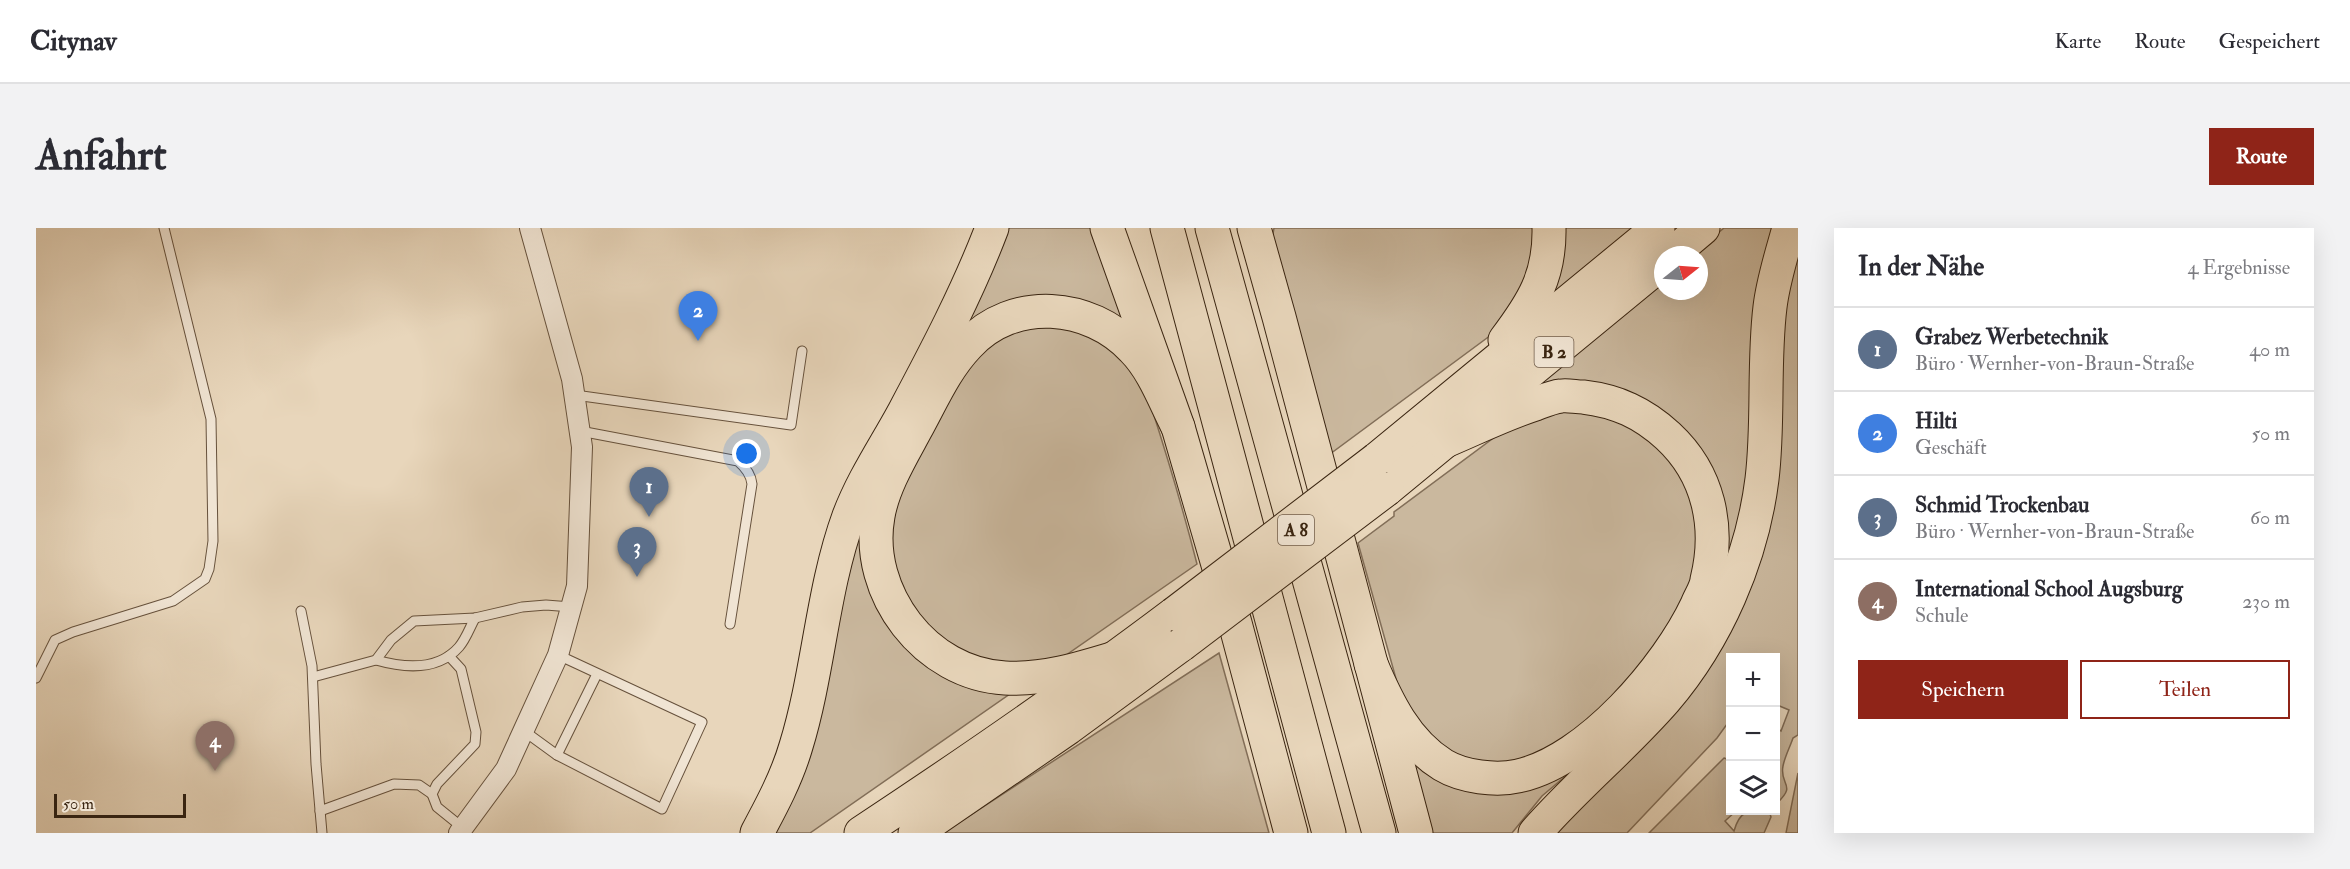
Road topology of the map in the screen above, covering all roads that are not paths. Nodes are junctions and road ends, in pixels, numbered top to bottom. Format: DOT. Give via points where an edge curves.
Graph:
graph roads {
  1 [pos="164,228"];
  2 [pos="530,228"];
  3 [pos="992,228"];
  4 [pos="1107,228"];
  5 [pos="1167,228"];
  6 [pos="1212,228"];
  7 [pos="1254,228"];
  8 [pos="1272,228"];
  9 [pos="1549,228"];
  10 [pos="1658,228"];
  11 [pos="1703,228"];
  12 [pos="1789,228"];
  13 [pos="1682,246"];
  14 [pos="1654,269"];
  15 [pos="1279,317"];
  16 [pos="802,351"];
  17 [pos="1478,377"];
  18 [pos="574,395"];
  19 [pos="1178,427"];
  20 [pos="580,431"];
  21 [pos="1443,442"];
  22 [pos="1382,474"];
  23 [pos="571,607"];
  24 [pos="301,611"];
  25 [pos="475,618"];
  26 [pos="730,624"];
  27 [pos="1177,629"];
  28 [pos="558,655"];
  29 [pos="449,657"];
  30 [pos="1115,658"];
  31 [pos="376,660"];
  32 [pos="1371,664"];
  33 [pos="597,674"];
  34 [pos="313,677"];
  35 [pos="36,678"];
  36 [pos="1068,728"];
  37 [pos="524,731"];
  38 [pos="557,755"];
  39 [pos="432,794"];
  40 [pos="320,810"];
  41 [pos="461,830"];
  42 [pos="322,833"];
  43 [pos="757,833"];
  44 [pos="861,833"];
  45 [pos="915,833"];
  46 [pos="950,833"];
  47 [pos="1292,833"];
  48 [pos="1329,833"];
  49 [pos="1379,833"];
  50 [pos="1416,833"];
  51 [pos="1535,833"];
  1 -- 35 [label="lane" via="211,419 213,541 209,569 205,579 173,601 55,640"];
  2 -- 18 [label="street"];
  3 -- 43 [label="highway" via="936,351 868,471 849,517 835,562 796,747"];
  4 -- 19 [label="highway"];
  5 -- 48 [label="highway, A 8"];
  6 -- 49 [label="highway, A 8"];
  7 -- 15 [label="highway"];
  8 -- 15 [label="highway"];
  9 -- 17 [label="highway" via="1548,257 1536,295"];
  10 -- 17 [label="highway, B 2"];
  11 -- 13 [label="highway"];
  12 -- 51 [label="highway" via="1770,305 1762,481 1739,575 1718,621 1665,700"];
  14 -- 21 [label="highway, B 2"];
  15 -- 32 [label="highway"];
  16 -- 18 [label="lane" via="791,425"];
  17 -- 22 [label="highway, B 2"];
  18 -- 20 [label="street"];
  19 -- 30 [label="highway" via="1148,368 1111,329 1082,315 1052,310 1025,312 996,324 970,343 949,368 893,474 878,516 882,578 893,605 912,632 948,661 981,675 1005,678 1068,673"];
  19 -- 47 [label="highway"];
  20 -- 23 [label="street" via="579,553"];
  20 -- 26 [label="lane" via="738,461 744,466 752,484"];
  21 -- 22 [label="highway, B 2"];
  21 -- 32 [label="highway" via="1562,395 1608,400 1650,419 1684,450 1706,491 1714,537 1707,582 1684,631 1652,676 1606,725 1553,762 1518,776 1480,777 1444,765 1402,726"];
  22 -- 27 [label="highway, bridge"];
  23 -- 25 [label="lane" via="522,607"];
  23 -- 28 [label="street"];
  24 -- 34 [label="lane"];
  25 -- 29 [label="lane" via="461,645"];
  25 -- 31 [label="lane" via="414,621"];
  27 -- 30 [label="highway"];
  27 -- 36 [label="highway"];
  28 -- 33 [label="lane"];
  28 -- 37 [label="street"];
  29 -- 31 [label="lane" via="424,666 398,666"];
  29 -- 39 [label="lane" via="461,669 476,732 475,744"];
  30 -- 44 [label="highway"];
  31 -- 34 [label="lane"];
  32 -- 50 [label="highway"];
  33 -- 38 [label="lane"];
  33 -- 38 [label="lane" via="702,722 662,809"];
  34 -- 40 [label="lane"];
  36 -- 45 [label="highway"];
  36 -- 46 [label="highway"];
  37 -- 38 [label="lane"];
  37 -- 41 [label="street" via="506,769"];
  39 -- 40 [label="lane" via="419,785 394,784"];
  39 -- 41 [label="lane" via="437,807"];
  40 -- 42 [label="lane"];
}
